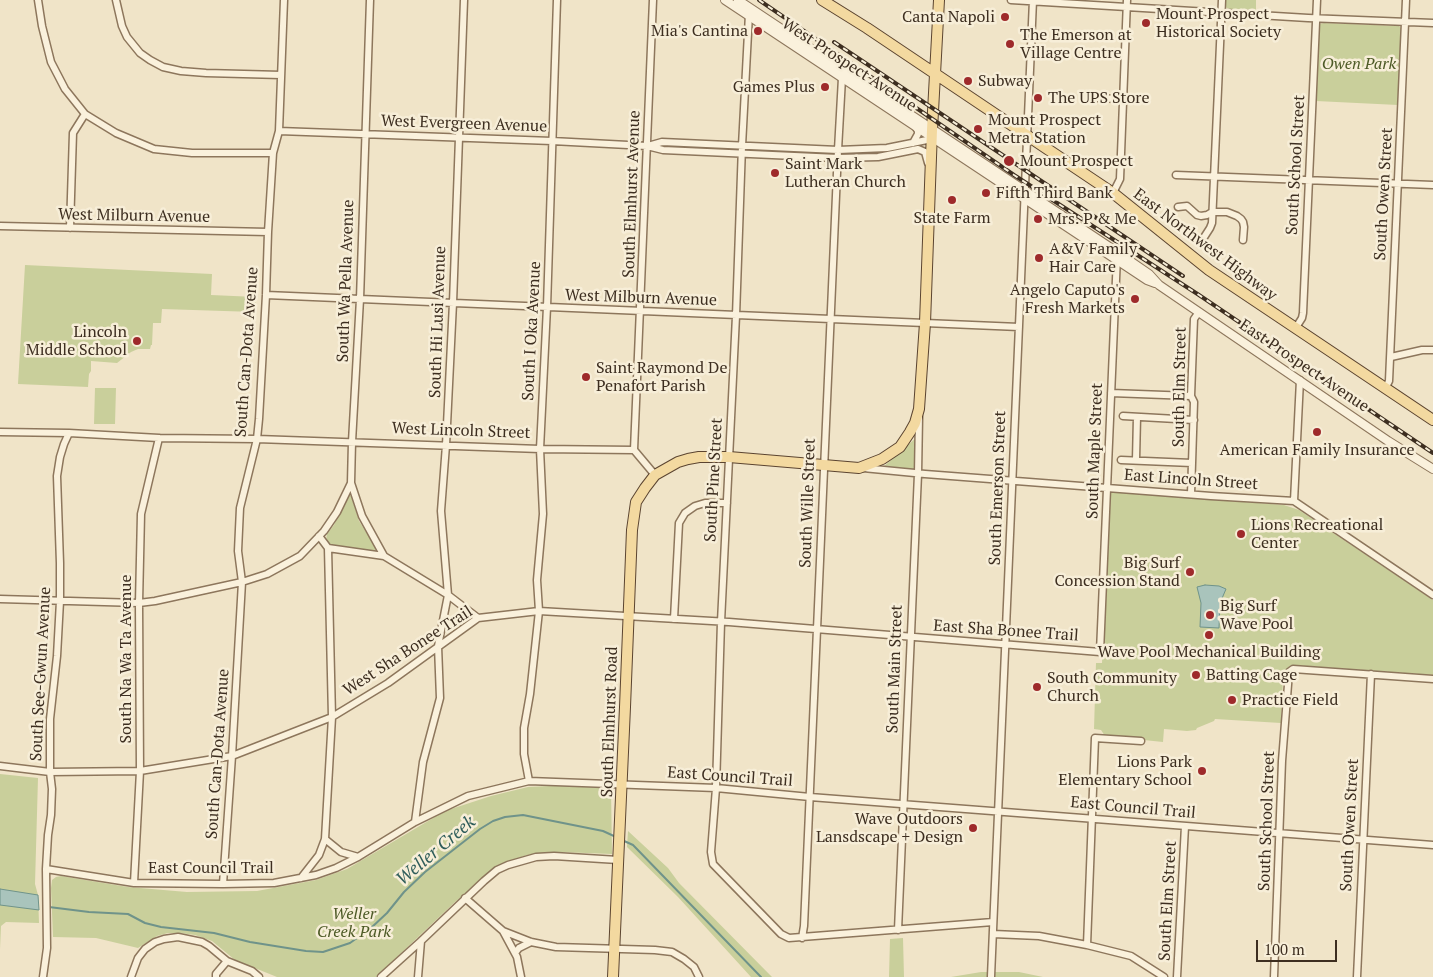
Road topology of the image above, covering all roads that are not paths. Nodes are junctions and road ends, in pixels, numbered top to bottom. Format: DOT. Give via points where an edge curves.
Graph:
graph roads {
  1 [pos="38,0"];
  2 [pos="116,0"];
  3 [pos="284,0"];
  4 [pos="370,0"];
  5 [pos="464,0"];
  6 [pos="557,0"];
  7 [pos="653,0"];
  8 [pos="725,0"];
  9 [pos="738,0"];
  10 [pos="822,0"];
  11 [pos="940,0"];
  12 [pos="1011,0"];
  13 [pos="1033,0"];
  14 [pos="1222,0"];
  15 [pos="1317,0"];
  16 [pos="1406,0"];
  17 [pos="1127,3"];
  18 [pos="836,4"];
  19 [pos="750,12"];
  20 [pos="1222,13"];
  21 [pos="1316,18"];
  22 [pos="1405,22"];
  23 [pos="1433,23"];
  24 [pos="844,74"];
  25 [pos="936,74"];
  26 [pos="281,75"];
  27 [pos="1094,98"];
  28 [pos="1123,99"];
  29 [pos="85,114"];
  30 [pos="915,126"];
  31 [pos="279,131"];
  32 [pos="365,134"];
  33 [pos="932,135"];
  34 [pos="1027,135"];
  35 [pos="458,138"];
  36 [pos="552,141"];
  37 [pos="913,143"];
  38 [pos="647,146"];
  39 [pos="742,146"];
  40 [pos="273,153"];
  41 [pos="742,154"];
  42 [pos="838,154"];
  43 [pos="931,171"];
  44 [pos="1176,175"];
  45 [pos="1214,177"];
  46 [pos="1309,180"];
  47 [pos="1398,184"];
  48 [pos="1433,185"];
  49 [pos="1113,193"];
  50 [pos="1024,194"];
  51 [pos="1178,207"];
  52 [pos="1212,212"];
  53 [pos="0,226"];
  54 [pos="70,228"];
  55 [pos="268,232"];
  56 [pos="1244,240"];
  57 [pos="1201,242"];
  58 [pos="1117,256"];
  59 [pos="266,295"];
  60 [pos="360,299"];
  61 [pos="454,303"];
  62 [pos="547,308"];
  63 [pos="640,312"];
  64 [pos="1200,312"];
  65 [pos="736,316"];
  66 [pos="830,319"];
  67 [pos="925,323"];
  68 [pos="1019,327"];
  69 [pos="1295,329"];
  70 [pos="1433,350"];
  71 [pos="1390,357"];
  72 [pos="1300,380"];
  73 [pos="1385,389"];
  74 [pos="1111,393"];
  75 [pos="1192,396"];
  76 [pos="919,409"];
  77 [pos="1123,416"];
  78 [pos="1137,417"];
  79 [pos="1194,420"];
  80 [pos="1433,420"];
  81 [pos="0,432"];
  82 [pos="69,433"];
  83 [pos="159,438"];
  84 [pos="257,439"];
  85 [pos="352,442"];
  86 [pos="446,445"];
  87 [pos="540,448"];
  88 [pos="634,450"];
  89 [pos="729,458"];
  90 [pos="1120,460"];
  91 [pos="1136,460"];
  92 [pos="1192,463"];
  93 [pos="824,465"];
  94 [pos="859,468"];
  95 [pos="1433,469"];
  96 [pos="918,474"];
  97 [pos="656,475"];
  98 [pos="1012,481"];
  99 [pos="351,483"];
  100 [pos="1107,488"];
  101 [pos="1191,494"];
  102 [pos="1294,501"];
  103 [pos="727,504"];
  104 [pos="319,536"];
  105 [pos="328,548"];
  106 [pos="384,556"];
  107 [pos="242,582"];
  108 [pos="448,595"];
  109 [pos="1433,595"];
  110 [pos="0,599"];
  111 [pos="60,601"];
  112 [pos="139,603"];
  113 [pos="539,611"];
  114 [pos="629,616"];
  115 [pos="478,618"];
  116 [pos="674,619"];
  117 [pos="721,622"];
  118 [pos="817,629"];
  119 [pos="911,637"];
  120 [pos="1005,645"];
  121 [pos="438,646"];
  122 [pos="1100,652"];
  123 [pos="1371,674"];
  124 [pos="1433,678"];
  125 [pos="332,716"];
  126 [pos="1141,742"];
  127 [pos="232,756"];
  128 [pos="0,766"];
  129 [pos="140,771"];
  130 [pos="50,772"];
  131 [pos="529,781"];
  132 [pos="622,784"];
  133 [pos="716,788"];
  134 [pos="810,797"];
  135 [pos="904,803"];
  136 [pos="998,811"];
  137 [pos="1091,818"];
  138 [pos="416,822"];
  139 [pos="1185,826"];
  140 [pos="1280,834"];
  141 [pos="325,839"];
  142 [pos="1363,840"];
  143 [pos="1433,845"];
  144 [pos="619,856"];
  145 [pos="358,857"];
  146 [pos="46,868"];
  147 [pos="302,878"];
  148 [pos="134,882"];
  149 [pos="222,884"];
  150 [pos="465,898"];
  151 [pos="993,922"];
  152 [pos="898,930"];
  153 [pos="503,931"];
  154 [pos="993,934"];
  155 [pos="802,938"];
  156 [pos="421,942"];
  157 [pos="531,942"];
  158 [pos="1087,945"];
  159 [pos="614,949"];
  160 [pos="515,954"];
  161 [pos="227,961"];
  162 [pos="43,977"];
  163 [pos="131,977"];
  164 [pos="216,977"];
  165 [pos="259,977"];
  166 [pos="381,977"];
  167 [pos="418,977"];
  168 [pos="521,977"];
  169 [pos="613,977"];
  170 [pos="699,977"];
  171 [pos="991,977"];
  172 [pos="1164,977"];
  173 [pos="1177,977"];
  174 [pos="1274,977"];
  175 [pos="1357,977"];
  1 -- 29 [label="street" via="51,62 65,89"];
  2 -- 26 [label="street" via="127,38 140,53 163,67 206,73"];
  3 -- 26 [label="street, South Can-Dota Avenue"];
  4 -- 32 [label="street, South Wa Pella Avenue"];
  5 -- 35 [label="street, South Hi Lusi Avenue"];
  6 -- 36 [label="street, South I Oka Avenue"];
  7 -- 38 [label="street, South Elmhurst Avenue"];
  8 -- 19 [label="street, West Prospect Avenue"];
  9 -- 19 [label="street, West Prospect Avenue"];
  10 -- 18 [label="main road, East Northwest Highway"];
  11 -- 25 [label="main road, South Main Street"];
  12 -- 13 [label="street"];
  13 -- 17 [label="street"];
  13 -- 34 [label="street, South Emerson Street"];
  14 -- 20 [label="street"];
  15 -- 21 [label="street, South School Street"];
  16 -- 22 [label="street, South Owen Street"];
  17 -- 20 [label="street"];
  17 -- 28 [label="street"];
  18 -- 25 [label="main road, East Northwest Highway"];
  19 -- 24 [label="street, West Prospect Avenue"];
  19 -- 39 [label="street, South Pine Street"];
  20 -- 21 [label="street"];
  20 -- 45 [label="street"];
  21 -- 22 [label="street"];
  21 -- 46 [label="street, South School Street"];
  22 -- 23 [label="street"];
  22 -- 47 [label="street, South Owen Street"];
  24 -- 30 [label="street, West Prospect Avenue"];
  24 -- 33 [label="street, West Prospect Avenue"];
  24 -- 42 [label="street, South Wille Street"];
  25 -- 33 [label="main road, South Main Street"];
  25 -- 34 [label="main road, East Northwest Highway"];
  26 -- 31 [label="street, South Can-Dota Avenue"];
  27 -- 28 [label="street"];
  28 -- 49 [label="street" via="1120,180"];
  29 -- 40 [label="street" via="116,133 154,149 192,153"];
  29 -- 54 [label="street" via="73,133"];
  30 -- 33 [label="street, West Prospect Avenue"];
  30 -- 37 [label="street" via="918,134"];
  31 -- 32 [label="street, West Evergreen Avenue"];
  31 -- 40 [label="street, South Can-Dota Avenue"];
  32 -- 35 [label="street, West Evergreen Avenue"];
  32 -- 60 [label="street, South Wa Pella Avenue"];
  33 -- 37 [label="street, West Evergreen Avenue"];
  33 -- 43 [label="main road, South Main Street"];
  33 -- 50 [label="street, East Prospect Avenue"];
  34 -- 49 [label="main road, East Northwest Highway"];
  34 -- 50 [label="street, South Emerson Street"];
  35 -- 36 [label="street, West Evergreen Avenue"];
  35 -- 61 [label="street, South Hi Lusi Avenue"];
  36 -- 38 [label="street, West Evergreen Avenue"];
  36 -- 62 [label="street, South I Oka Avenue"];
  37 -- 42 [label="street, West Evergreen Avenue"];
  38 -- 39 [label="street, West Evergreen Avenue" via="662,142"];
  38 -- 41 [label="street, West Evergreen Avenue" via="663,150"];
  38 -- 63 [label="street, South Elmhurst Avenue"];
  39 -- 41 [label="street, South Pine Street"];
  39 -- 42 [label="street, West Evergreen Avenue"];
  40 -- 55 [label="street, South Can-Dota Avenue"];
  41 -- 42 [label="street, West Evergreen Avenue"];
  41 -- 65 [label="street, South Pine Street"];
  42 -- 43 [label="street, West Evergreen Avenue" via="878,157 918,149 926,154"];
  42 -- 66 [label="street, South Wille Street"];
  43 -- 67 [label="main road, South Main Street"];
  44 -- 45 [label="street"];
  45 -- 46 [label="street"];
  45 -- 52 [label="street"];
  46 -- 47 [label="street"];
  46 -- 69 [label="street, South School Street" via="1303,313"];
  47 -- 48 [label="street"];
  47 -- 71 [label="street, South Owen Street"];
  49 -- 69 [label="main road, East Northwest Highway" via="1209,270"];
  50 -- 58 [label="street, East Prospect Avenue"];
  50 -- 68 [label="street, South Emerson Street"];
  51 -- 52 [label="street" via="1187,206 1201,216"];
  52 -- 56 [label="street" via="1227,212 1241,218"];
  52 -- 57 [label="street" via="1211,226"];
  53 -- 54 [label="street, West Milburn Avenue"];
  54 -- 55 [label="street, West Milburn Avenue"];
  55 -- 59 [label="street, South Can-Dota Avenue"];
  58 -- 64 [label="street, East Prospect Avenue" via="1149,274"];
  58 -- 74 [label="street, South Maple Street"];
  59 -- 60 [label="street, West Milburn Avenue"];
  59 -- 84 [label="street, South Can-Dota Avenue"];
  60 -- 61 [label="street, West Milburn Avenue"];
  60 -- 85 [label="street, South Wa Pella Avenue"];
  61 -- 62 [label="street, West Milburn Avenue"];
  61 -- 86 [label="street, South Hi Lusi Avenue"];
  62 -- 63 [label="street, West Milburn Avenue"];
  62 -- 87 [label="street, South I Oka Avenue"];
  63 -- 65 [label="street, West Milburn Avenue"];
  63 -- 88 [label="street, South Elmhurst Avenue"];
  64 -- 72 [label="street, East Prospect Avenue"];
  64 -- 75 [label="street, South Elm Street" via="1194,319"];
  65 -- 66 [label="street, West Milburn Avenue"];
  65 -- 89 [label="street, South Pine Street"];
  66 -- 67 [label="street, West Milburn Avenue"];
  66 -- 93 [label="street, South Wille Street"];
  67 -- 68 [label="street, West Milburn Avenue"];
  67 -- 76 [label="main road, South Main Street"];
  68 -- 98 [label="street, South Emerson Street"];
  69 -- 73 [label="main road, East Northwest Highway"];
  70 -- 71 [label="street"];
  71 -- 73 [label="street, South Owen Street" via="1389,381"];
  72 -- 95 [label="street, East Prospect Avenue"];
  72 -- 102 [label="street"];
  73 -- 80 [label="main road, East Northwest Highway"];
  74 -- 75 [label="street"];
  74 -- 100 [label="street, South Maple Street"];
  75 -- 79 [label="street, South Elm Street"];
  76 -- 94 [label="main road, South Main Street" via="915,423 900,447"];
  76 -- 96 [label="street, South Main Street"];
  77 -- 78 [label="street"];
  78 -- 79 [label="street"];
  78 -- 91 [label="street"];
  79 -- 92 [label="street, South Elm Street"];
  81 -- 82 [label="street, West Lincoln Street"];
  82 -- 83 [label="street, West Lincoln Street"];
  82 -- 111 [label="street, South See-Gwun Avenue" via="57,476"];
  83 -- 84 [label="street, West Lincoln Street"];
  83 -- 112 [label="street, South Na Wa Ta Avenue" via="141,514"];
  84 -- 85 [label="street, West Lincoln Street"];
  84 -- 107 [label="street, South Can-Dota Avenue" via="240,508 238,551"];
  85 -- 86 [label="street, West Lincoln Street"];
  85 -- 99 [label="street, South Wa Pella Avenue"];
  86 -- 87 [label="street, West Lincoln Street"];
  86 -- 108 [label="street, South Hi Lusi Avenue" via="440,511"];
  87 -- 88 [label="street, West Lincoln Street"];
  87 -- 113 [label="street, South I Oka Avenue" via="543,514 537,580"];
  88 -- 97 [label="street"];
  89 -- 93 [label="main road"];
  89 -- 97 [label="main road" via="688,459"];
  89 -- 103 [label="street, South Pine Street"];
  90 -- 91 [label="street"];
  91 -- 92 [label="street"];
  92 -- 101 [label="street, South Elm Street"];
  93 -- 94 [label="main road"];
  93 -- 118 [label="street, South Wille Street"];
  94 -- 96 [label="street, East Lincoln Street"];
  96 -- 98 [label="street, East Lincoln Street"];
  96 -- 119 [label="street, South Main Street"];
  97 -- 114 [label="main road, South Elmhurst Road" via="636,502 632,520"];
  98 -- 100 [label="street, East Lincoln Street"];
  98 -- 120 [label="street, South Emerson Street"];
  99 -- 104 [label="street" via="337,512"];
  99 -- 106 [label="street, South Wa Pella Avenue" via="362,516"];
  100 -- 101 [label="street, East Lincoln Street"];
  100 -- 122 [label="street, South Maple Street"];
  101 -- 102 [label="street, East Lincoln Street"];
  102 -- 109 [label="street"];
  103 -- 116 [label="street" via="695,506 679,523"];
  103 -- 117 [label="street, South Pine Street"];
  104 -- 105 [label="street"];
  104 -- 107 [label="street" via="300,556 267,574"];
  105 -- 106 [label="street"];
  105 -- 125 [label="street"];
  106 -- 108 [label="street"];
  107 -- 112 [label="street"];
  107 -- 127 [label="street, South Can-Dota Avenue"];
  108 -- 115 [label="street"];
  108 -- 121 [label="street, South Hi Lusi Avenue"];
  110 -- 111 [label="street"];
  111 -- 112 [label="street"];
  111 -- 130 [label="street, South See-Gwun Avenue" via="58,656 50,719"];
  112 -- 129 [label="street, South Na Wa Ta Avenue"];
  113 -- 114 [label="street, West Sha Bonee Trail"];
  113 -- 115 [label="street, West Sha Bonee Trail"];
  113 -- 131 [label="street, South I Oka Avenue" via="524,728"];
  114 -- 116 [label="street, West Sha Bonee Trail"];
  114 -- 132 [label="main road, South Elmhurst Road"];
  115 -- 121 [label="street, West Sha Bonee Trail"];
  116 -- 117 [label="street, West Sha Bonee Trail"];
  117 -- 118 [label="street, West Sha Bonee Trail"];
  117 -- 133 [label="street, South Pine Street"];
  118 -- 119 [label="street, West Sha Bonee Trail"];
  118 -- 134 [label="street, South Wille Street"];
  119 -- 120 [label="street, East Sha Bonee Trail"];
  119 -- 135 [label="street, South Main Street"];
  120 -- 122 [label="street, East Sha Bonee Trail"];
  120 -- 136 [label="street, South Emerson Street"];
  121 -- 125 [label="street, West Sha Bonee Trail" via="388,683"];
  121 -- 138 [label="street, South Hi Lusi Avenue" via="440,698 423,762"];
  123 -- 124 [label="street"];
  123 -- 140 [label="street, South School Street" via="1293,669 1290,672 1282,761"];
  123 -- 142 [label="street, South Owen Street"];
  125 -- 127 [label="street, West Sha Bonee Trail"];
  125 -- 141 [label="street"];
  126 -- 137 [label="street" via="1095,738"];
  127 -- 129 [label="street, West Sha Bonee Trail"];
  127 -- 149 [label="street, South Can-Dota Avenue"];
  128 -- 130 [label="street, West Sha Bonee Trail"];
  129 -- 130 [label="street, West Sha Bonee Trail"];
  129 -- 148 [label="street, South Na Wa Ta Avenue"];
  130 -- 146 [label="street, South See-Gwun Avenue" via="52,798"];
  131 -- 132 [label="street, East Council Trail"];
  131 -- 138 [label="street, East Council Trail" via="468,796"];
  132 -- 133 [label="street, East Council Trail"];
  132 -- 144 [label="main road, South Elmhurst Road"];
  133 -- 134 [label="street, East Council Trail"];
  133 -- 155 [label="street, South Pine Street" via="713,864 781,934"];
  134 -- 135 [label="street, East Council Trail"];
  134 -- 155 [label="street, South Wille Street"];
  135 -- 136 [label="street, East Council Trail"];
  135 -- 152 [label="street, South Main Street"];
  136 -- 137 [label="street, East Council Trail"];
  136 -- 151 [label="street, South Emerson Street"];
  137 -- 139 [label="street, East Council Trail"];
  137 -- 158 [label="street"];
  138 -- 145 [label="street, East Council Trail"];
  139 -- 140 [label="street, East Council Trail"];
  139 -- 173 [label="street, South Elm Street"];
  140 -- 142 [label="street, East Council Trail"];
  140 -- 174 [label="street, South School Street"];
  141 -- 145 [label="street" via="341,852"];
  141 -- 147 [label="street"];
  142 -- 143 [label="street, East Council Trail"];
  142 -- 175 [label="street, South Owen Street"];
  144 -- 150 [label="street" via="554,856 524,860 498,870"];
  144 -- 159 [label="main road, South Elmhurst Road"];
  145 -- 147 [label="street, East Council Trail" via="336,868"];
  146 -- 148 [label="street, East Council Trail"];
  146 -- 162 [label="street, South See-Gwun Avenue" via="47,948"];
  147 -- 149 [label="street, East Council Trail" via="274,883"];
  148 -- 149 [label="street, East Council Trail"];
  150 -- 153 [label="street"];
  150 -- 156 [label="street"];
  151 -- 152 [label="street"];
  151 -- 154 [label="street, South Emerson Street"];
  152 -- 155 [label="street"];
  153 -- 157 [label="street"];
  153 -- 160 [label="street"];
  154 -- 158 [label="street" via="1039,936"];
  154 -- 171 [label="street, South Emerson Street"];
  156 -- 166 [label="street"];
  156 -- 167 [label="street"];
  157 -- 159 [label="street" via="556,947"];
  157 -- 160 [label="street"];
  158 -- 172 [label="street" via="1131,956"];
  159 -- 169 [label="main road, South Elmhurst Road"];
  159 -- 170 [label="street" via="672,952 694,967"];
  160 -- 168 [label="street"];
  161 -- 163 [label="street" via="198,940 164,939 145,949"];
  161 -- 164 [label="street"];
  161 -- 165 [label="street"];
}
